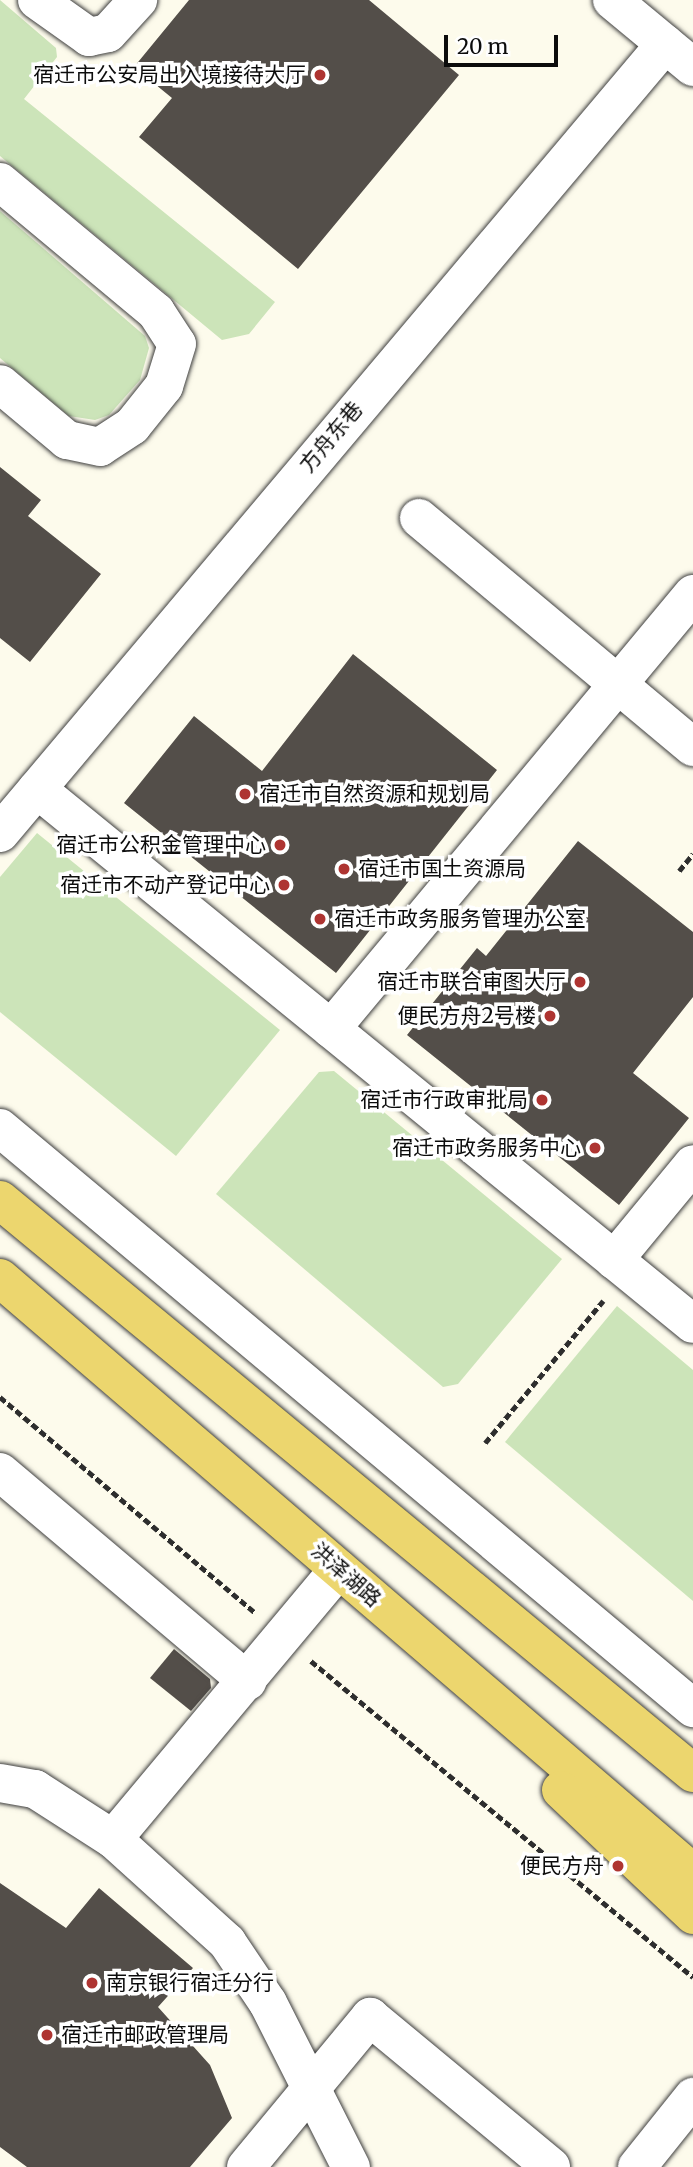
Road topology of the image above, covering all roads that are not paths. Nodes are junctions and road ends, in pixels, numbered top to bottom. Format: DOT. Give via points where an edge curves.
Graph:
graph roads {
  1 [pos="37,0"];
  2 [pos="138,0"];
  3 [pos="612,0"];
  4 [pos="679,55"];
  5 [pos="0,182"];
  6 [pos="0,384"];
  7 [pos="419,518"];
  8 [pos="693,594"];
  9 [pos="617,683"];
  10 [pos="693,747"];
  11 [pos="37,789"];
  12 [pos="0,833"];
  13 [pos="331,1029"];
  14 [pos="0,1128"];
  15 [pos="693,1164"];
  16 [pos="0,1200"];
  17 [pos="621,1265"];
  18 [pos="0,1278"];
  19 [pos="693,1324"];
  20 [pos="0,1472"];
  21 [pos="339,1569"];
  22 [pos="247,1681"];
  23 [pos="693,1708"];
  24 [pos="693,1773"];
  25 [pos="0,1783"];
  26 [pos="113,1839"];
  27 [pos="693,1872"];
  28 [pos="693,1915"];
  29 [pos="310,2091"];
  30 [pos="693,2097"];
  31 [pos="246,2167"];
  32 [pos="351,2167"];
  33 [pos="551,2167"];
  34 [pos="637,2167"];
  1 -- 2 [label="street" via="89,37 108,33"];
  3 -- 4 [label="street"];
  4 -- 11 [label="street, 方舟东巷"];
  5 -- 6 [label="street" via="156,312 177,344 164,386 132,426 100,447 67,440"];
  7 -- 9 [label="street"];
  8 -- 9 [label="street"];
  9 -- 10 [label="street"];
  9 -- 13 [label="street"];
  11 -- 12 [label="street, 方舟东巷"];
  11 -- 13 [label="street"];
  13 -- 17 [label="street"];
  14 -- 23 [label="street"];
  15 -- 17 [label="street"];
  16 -- 24 [label="main road"];
  17 -- 19 [label="street"];
  18 -- 21 [label="main road, 洪泽湖路"];
  20 -- 22 [label="street"];
  21 -- 22 [label="street"];
  21 -- 27 [label="main road, 洪泽湖路"];
  21 -- 28 [label="main road"];
  22 -- 26 [label="street"];
  25 -- 26 [label="street" via="35,1789"];
  26 -- 29 [label="street" via="227,1942 268,2003"];
  29 -- 31 [label="street"];
  29 -- 32 [label="street"];
  29 -- 33 [label="street" via="370,2017"];
  30 -- 34 [label="street"];
}
